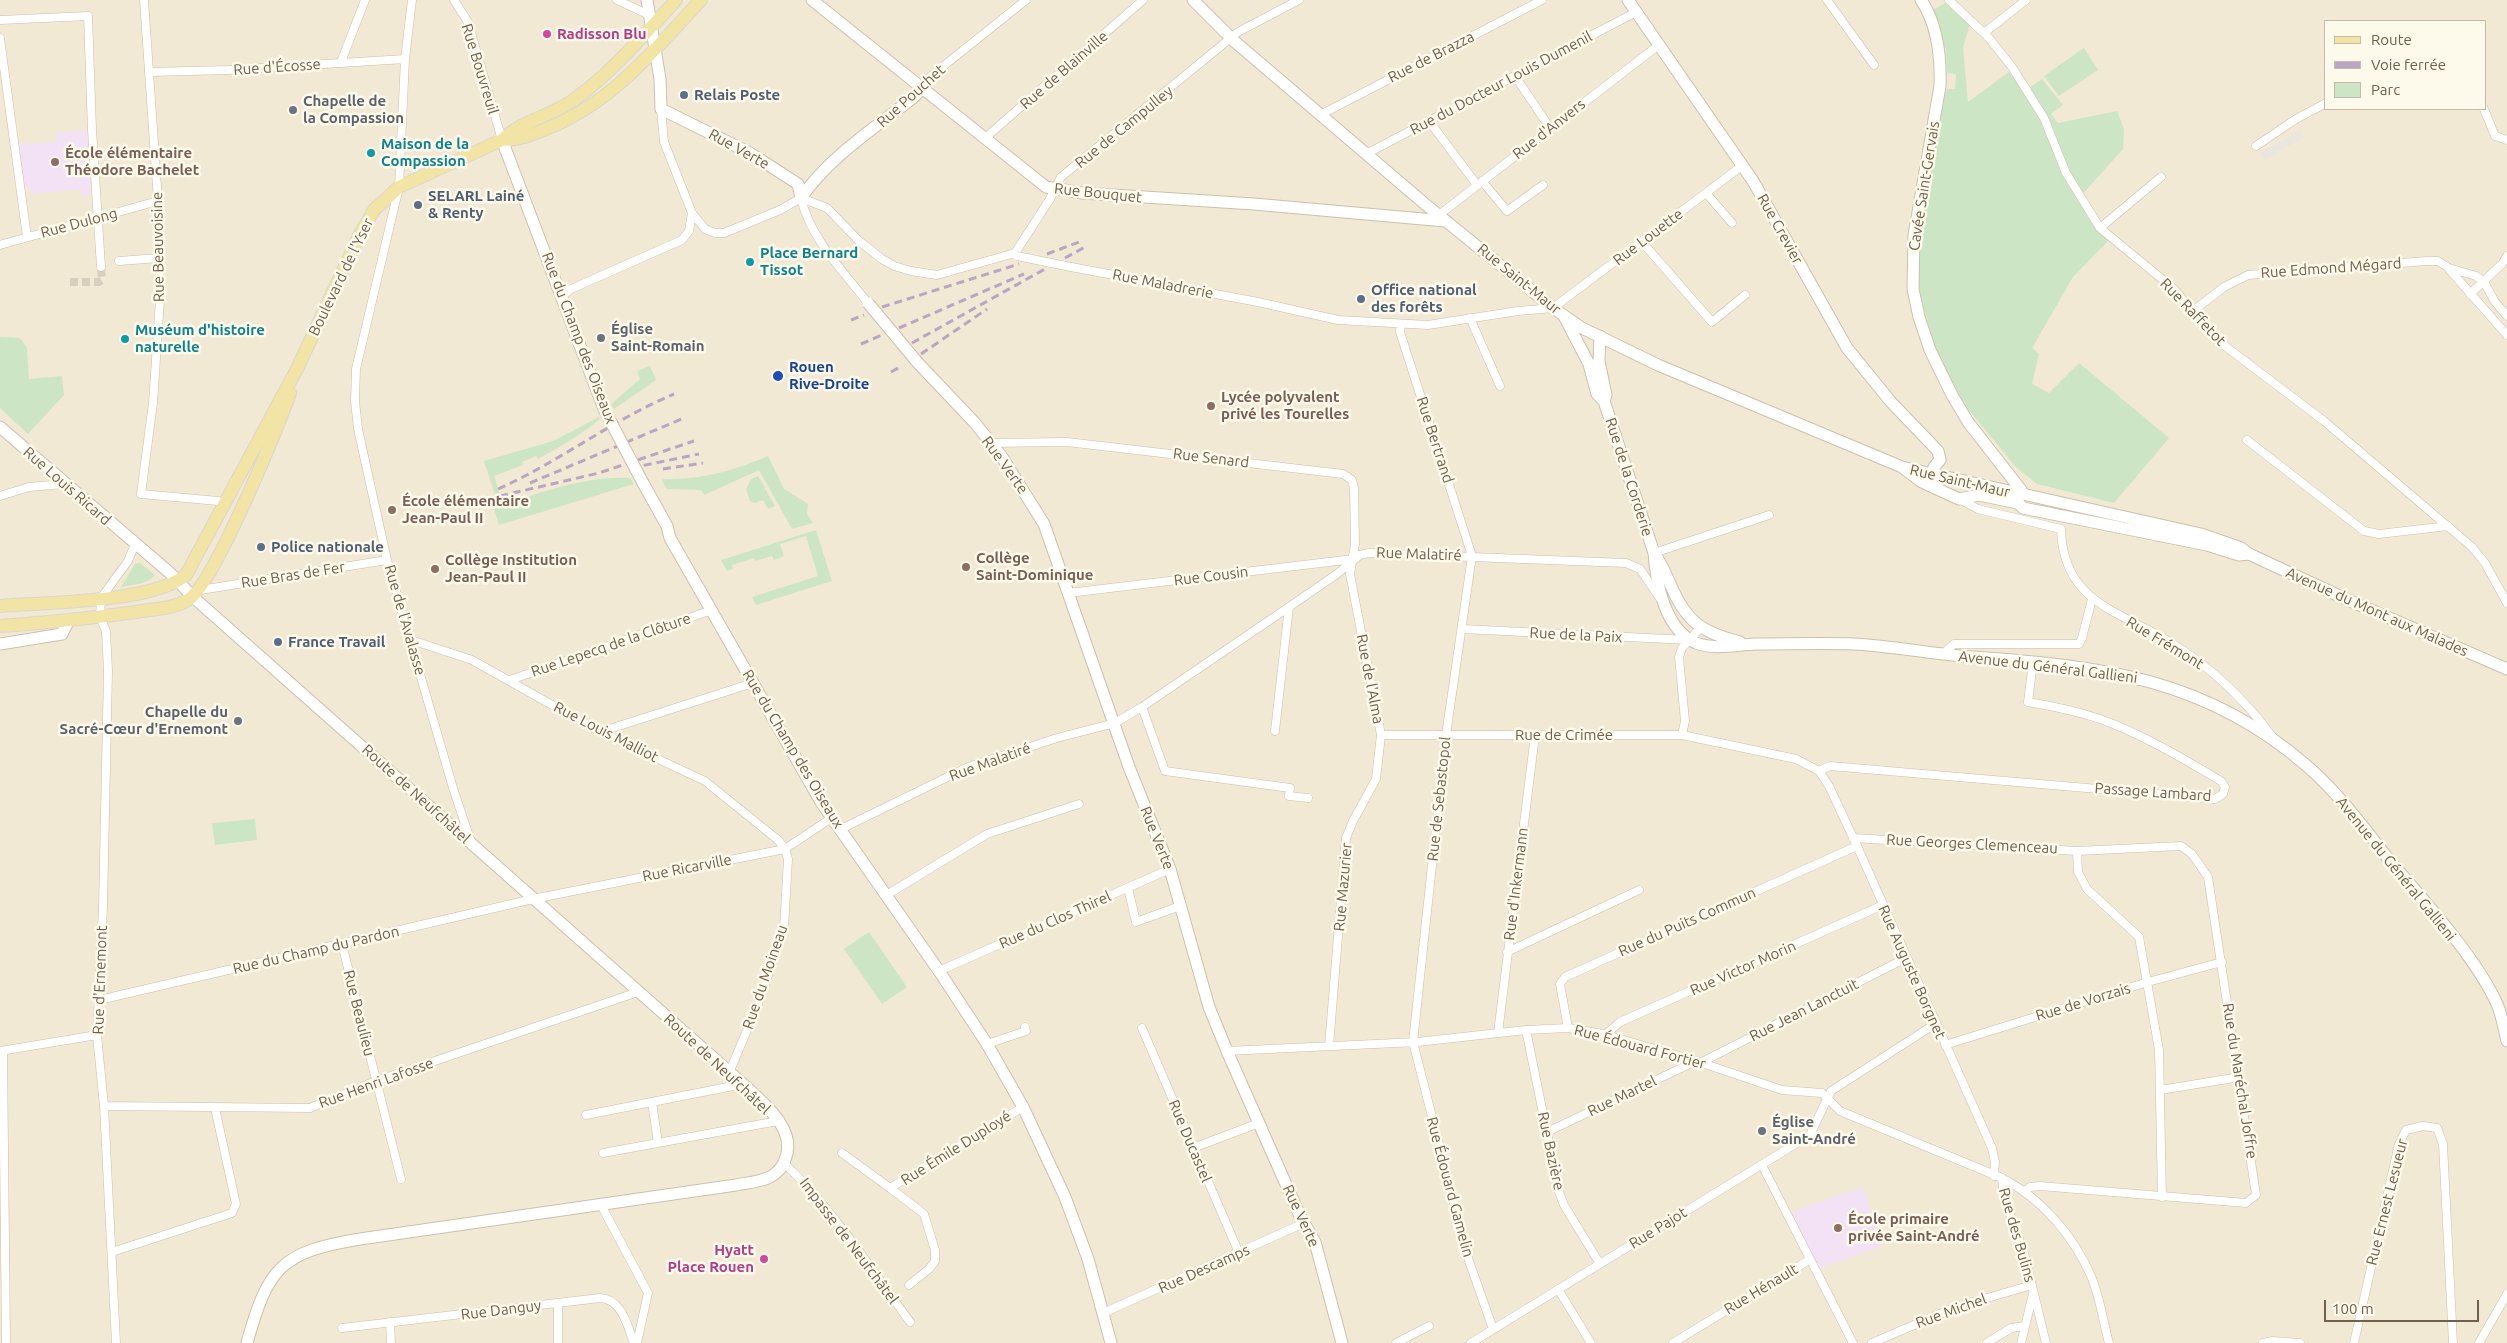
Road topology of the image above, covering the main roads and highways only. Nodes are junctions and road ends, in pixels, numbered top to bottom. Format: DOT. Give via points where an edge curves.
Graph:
graph roads {
  1 [pos="676,0"];
  2 [pos="701,0"];
  3 [pos="502,140"];
  4 [pos="297,369"];
  5 [pos="0,606"];
  6 [pos="0,626"];
  1 -- 3 [label="main road" via="650,20 571,102 513,129"];
  2 -- 3 [label="main road" via="656,50 579,115 517,140"];
  3 -- 4 [label="main road, Boulevard de l'Yser" via="400,187 381,202 370,216"];
  4 -- 5 [label="main road, Boulevard de l'Yser" via="186,575 159,589 101,598"];
  4 -- 6 [label="main road, Boulevard de l'Yser" via="284,410 249,492 196,593 170,607"];
}
